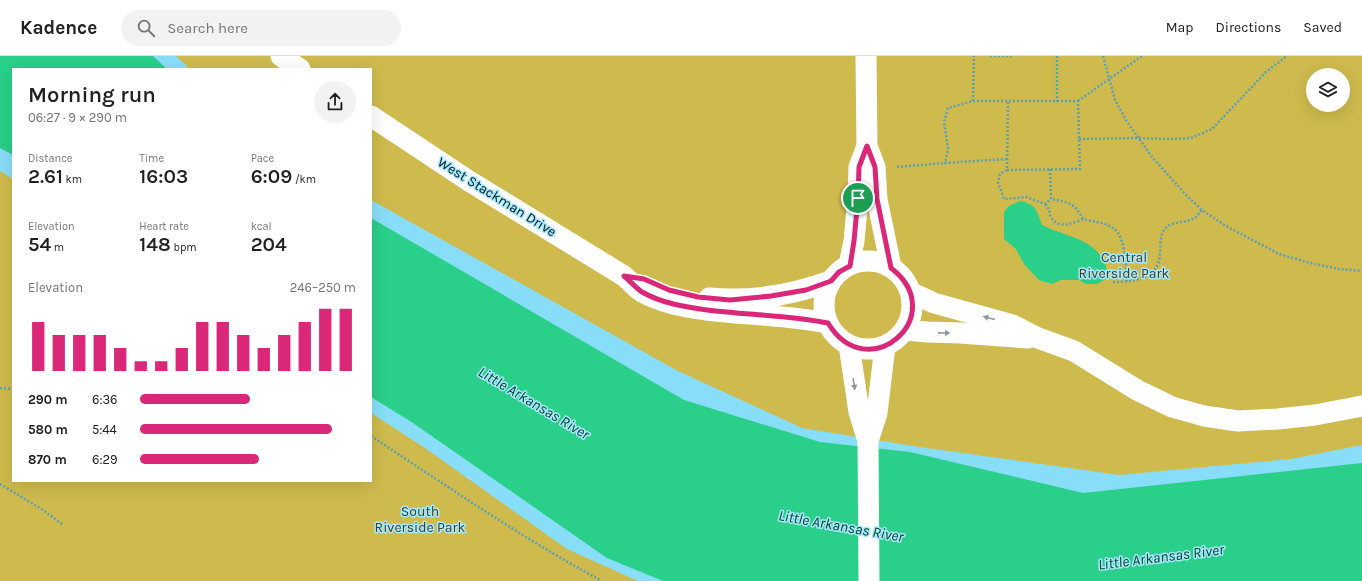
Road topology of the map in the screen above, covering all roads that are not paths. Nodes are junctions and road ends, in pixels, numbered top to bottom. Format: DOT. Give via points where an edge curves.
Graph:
graph roads {
  1 [pos="281,56"];
  2 [pos="866,56"];
  3 [pos="299,68"];
  4 [pos="372,117"];
  5 [pos="867,146"];
  6 [pos="850,266"];
  7 [pos="891,268"];
  8 [pos="624,276"];
  9 [pos="831,281"];
  10 [pos="910,292"];
  11 [pos="828,323"];
  12 [pos="905,330"];
  13 [pos="1038,338"];
  14 [pos="850,345"];
  15 [pos="885,346"];
  16 [pos="1362,406"];
  17 [pos="868,441"];
  18 [pos="869,581"];
  1 -- 3 [label="street"];
  2 -- 5 [label="street"];
  4 -- 8 [label="street, West Stackman Drive" via="468,180"];
  5 -- 6 [label="street" via="859,167"];
  5 -- 7 [label="street" via="875,167 877,199"];
  6 -- 7 [label="street" via="863,262 877,262"];
  6 -- 9 [label="street" via="839,272"];
  7 -- 10 [label="street" via="906,282"];
  8 -- 9 [label="street, West Stackman Drive" via="644,279 669,290 698,297 730,300 806,290"];
  8 -- 11 [label="street, West Stackman Drive" via="642,292 692,308"];
  9 -- 11 [label="street" via="825,295 824,309"];
  10 -- 12 [label="street" via="911,318"];
  13 -- 10 [label="street, one-way" via="1013,325 934,303"];
  11 -- 14 [label="street" via="833,332"];
  12 -- 13 [label="street, one-way"];
  12 -- 15 [label="street" via="896,340"];
  13 -- 16 [label="street" via="1074,351 1137,390 1172,407 1204,416 1238,421 1278,419"];
  14 -- 15 [label="street" via="861,349"];
  14 -- 17 [label="street, one-way" via="859,412"];
  15 -- 17 [label="street" via="876,413"];
  17 -- 18 [label="street"];
}
